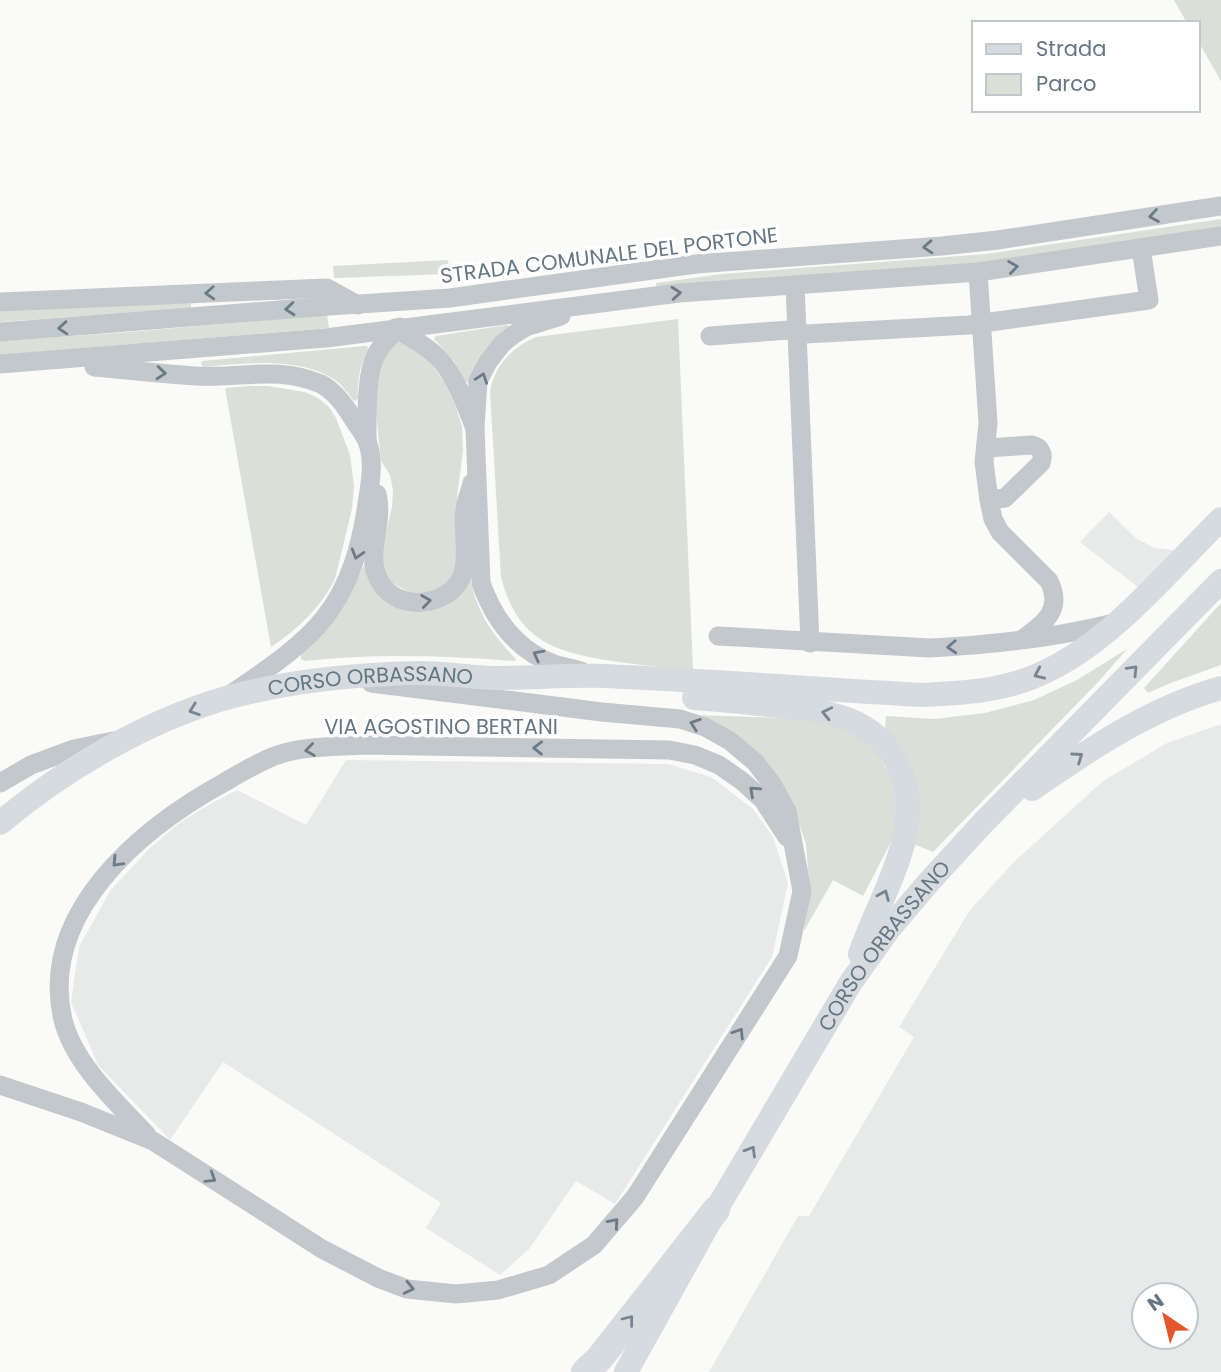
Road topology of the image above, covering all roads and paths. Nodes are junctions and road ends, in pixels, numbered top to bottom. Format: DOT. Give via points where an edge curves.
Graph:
graph roads {
  1 [pos="1221,206"];
  2 [pos="1221,236"];
  3 [pos="1141,248"];
  4 [pos="978,272"];
  5 [pos="795,285"];
  6 [pos="450,298"];
  7 [pos="608,301"];
  8 [pos="0,302"];
  9 [pos="358,305"];
  10 [pos="982,323"];
  11 [pos="397,329"];
  12 [pos="797,331"];
  13 [pos="0,332"];
  14 [pos="710,336"];
  15 [pos="45,362"];
  16 [pos="0,364"];
  17 [pos="475,428"];
  18 [pos="367,441"];
  19 [pos="986,448"];
  20 [pos="477,468"];
  21 [pos="372,472"];
  22 [pos="989,500"];
  23 [pos="1221,519"];
  24 [pos="1221,581"];
  25 [pos="1116,623"];
  26 [pos="718,636"];
  27 [pos="1022,639"];
  28 [pos="810,643"];
  29 [pos="603,676"];
  30 [pos="331,678"];
  31 [pos="491,678"];
  32 [pos="1221,688"];
  33 [pos="224,699"];
  34 [pos="128,738"];
  35 [pos="0,783"];
  36 [pos="0,823"];
  37 [pos="982,824"];
  38 [pos="794,846"];
  39 [pos="851,982"];
  40 [pos="0,1085"];
  41 [pos="153,1141"];
  42 [pos="716,1210"];
  43 [pos="585,1372"];
  44 [pos="626,1372"];
  1 -- 6 [label="street, STRADA COMUNALE DEL PORTONE, one-way" via="998,240 696,264"];
  2 -- 3 [label="street"];
  4 -- 3 [label="street, one-way"];
  3 -- 10 [label="street" via="1149,300"];
  4 -- 5 [label="street"];
  4 -- 10 [label="street"];
  7 -- 5 [label="street, one-way"];
  5 -- 12 [label="street"];
  6 -- 9 [label="street, STRADA COMUNALE DEL PORTONE"];
  6 -- 11 [label="street, CORSO ORBASSANO" via="422,310"];
  7 -- 11 [label="street"];
  17 -- 7 [label="street, CORSO ORBASSANO, one-way" via="478,381 502,344 527,327"];
  9 -- 8 [label="street, CORSO ORBASSANO, one-way" via="327,288"];
  9 -- 11 [label="street, CORSO ORBASSANO"];
  9 -- 13 [label="street, STRADA COMUNALE DEL PORTONE, one-way"];
  10 -- 12 [label="street"];
  10 -- 19 [label="street"];
  11 -- 15 [label="street"];
  11 -- 17 [label="street, CORSO ORBASSANO" via="434,354 448,370"];
  11 -- 18 [label="street, CORSO ORBASSANO" via="373,360"];
  12 -- 14 [label="street"];
  12 -- 28 [label="street"];
  15 -- 16 [label="street"];
  15 -- 18 [label="street, CORSO ORBASSANO, one-way" via="197,376 270,373 303,378 335,394"];
  17 -- 20 [label="street, CORSO ORBASSANO"];
  18 -- 21 [label="street, CORSO ORBASSANO"];
  19 -- 22 [label="street"];
  19 -- 22 [label="street" via="1038,446 1043,458 1005,498"];
  21 -- 20 [label="street, CORSO ORBASSANO, one-way" via="380,503 373,563 378,578 404,602 424,603 442,598 463,574 465,508"];
  29 -- 20 [label="street, CORSO ORBASSANO, one-way" via="531,652 502,625 481,583"];
  21 -- 33 [label="street, CORSO ORBASSANO, one-way" via="362,537 342,593 305,638"];
  22 -- 27 [label="street" via="1000,532 1053,589 1055,598 1047,619"];
  23 -- 25 [label="main road, CORSO ORBASSANO"];
  37 -- 24 [label="main road, CORSO ORBASSANO, one-way"];
  25 -- 27 [label="street"];
  25 -- 29 [label="main road, CORSO ORBASSANO, one-way" via="1039,675 973,693 923,695"];
  26 -- 28 [label="street"];
  27 -- 28 [label="street, one-way" via="930,648"];
  29 -- 31 [label="main road, CORSO ORBASSANO"];
  30 -- 31 [label="main road, CORSO ORBASSANO" via="422,673"];
  30 -- 33 [label="main road, CORSO ORBASSANO"];
  38 -- 30 [label="street, VIA AGOSTINO BERTANI, one-way" via="787,811 772,784 755,762 705,727 680,719"];
  39 -- 31 [label="main road, one-way" via="897,865 906,826 904,778 879,737 857,722 807,708"];
  37 -- 32 [label="main road, one-way" via="1088,750 1165,709"];
  33 -- 34 [label="main road, CORSO ORBASSANO, one-way"];
  34 -- 35 [label="street" via="74,748"];
  34 -- 36 [label="main road, CORSO ORBASSANO" via="78,766"];
  37 -- 39 [label="main road, CORSO ORBASSANO" via="889,929"];
  41 -- 38 [label="street, VIA AGOSTINO BERTANI, one-way" via="322,1250 407,1289 456,1294 498,1290 549,1275 594,1245 635,1197 788,956 802,891"];
  38 -- 41 [label="street, VIA AGOSTINO BERTANI, one-way" via="763,800 742,781 719,765 669,750 362,745 272,757 204,793 138,842 110,869 69,930 58,990 74,1049"];
  42 -- 39 [label="main road, CORSO ORBASSANO, one-way"];
  40 -- 41 [label="street, VIA AGOSTINO BERTANI"];
  43 -- 42 [label="highway, one-way"];
  42 -- 44 [label="main road, CORSO ORBASSANO"];
}
